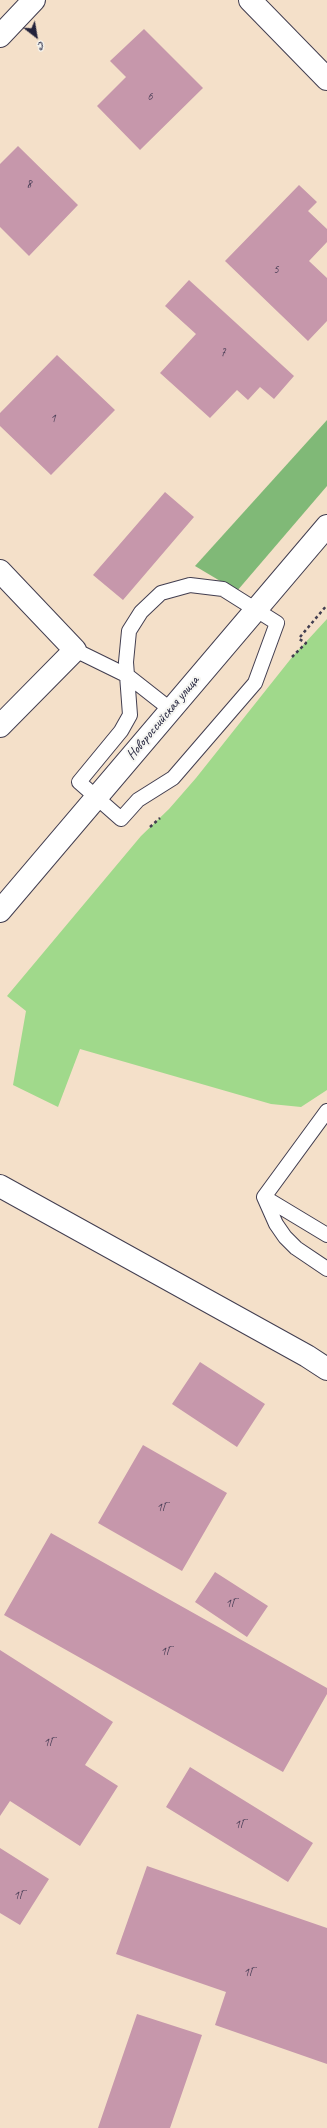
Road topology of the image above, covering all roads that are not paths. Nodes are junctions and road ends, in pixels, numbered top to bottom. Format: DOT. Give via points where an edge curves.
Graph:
graph roads {
  1 [pos="34,0"];
  2 [pos="250,0"];
  3 [pos="0,36"];
  4 [pos="327,79"];
  5 [pos="327,526"];
  6 [pos="0,571"];
  7 [pos="255,610"];
  8 [pos="75,650"];
  9 [pos="128,676"];
  10 [pos="170,709"];
  11 [pos="0,726"];
  12 [pos="96,797"];
  13 [pos="0,910"];
  14 [pos="327,1112"];
  15 [pos="0,1186"];
  16 [pos="264,1197"];
  17 [pos="327,1235"];
  18 [pos="327,1269"];
  19 [pos="327,1369"];
  1 -- 3 [label="street"];
  2 -- 4 [label="street"];
  5 -- 7 [label="street, Новороссийская улица"];
  6 -- 8 [label="street"];
  7 -- 9 [label="lane" via="223,589 190,585 161,593 141,612 130,630 126,662"];
  7 -- 10 [label="street, Новороссийская улица"];
  7 -- 12 [label="lane" via="277,623 255,682 245,694 173,778 138,800 121,819"];
  8 -- 9 [label="lane"];
  8 -- 11 [label="street"];
  9 -- 10 [label="lane"];
  9 -- 12 [label="lane" via="130,715 121,731 79,782"];
  10 -- 12 [label="street, Новороссийская улица"];
  12 -- 13 [label="street, Новороссийская улица"];
  14 -- 16 [label="lane"];
  15 -- 19 [label="street"];
  16 -- 17 [label="lane"];
  16 -- 18 [label="lane" via="285,1237 296,1248"];
}
